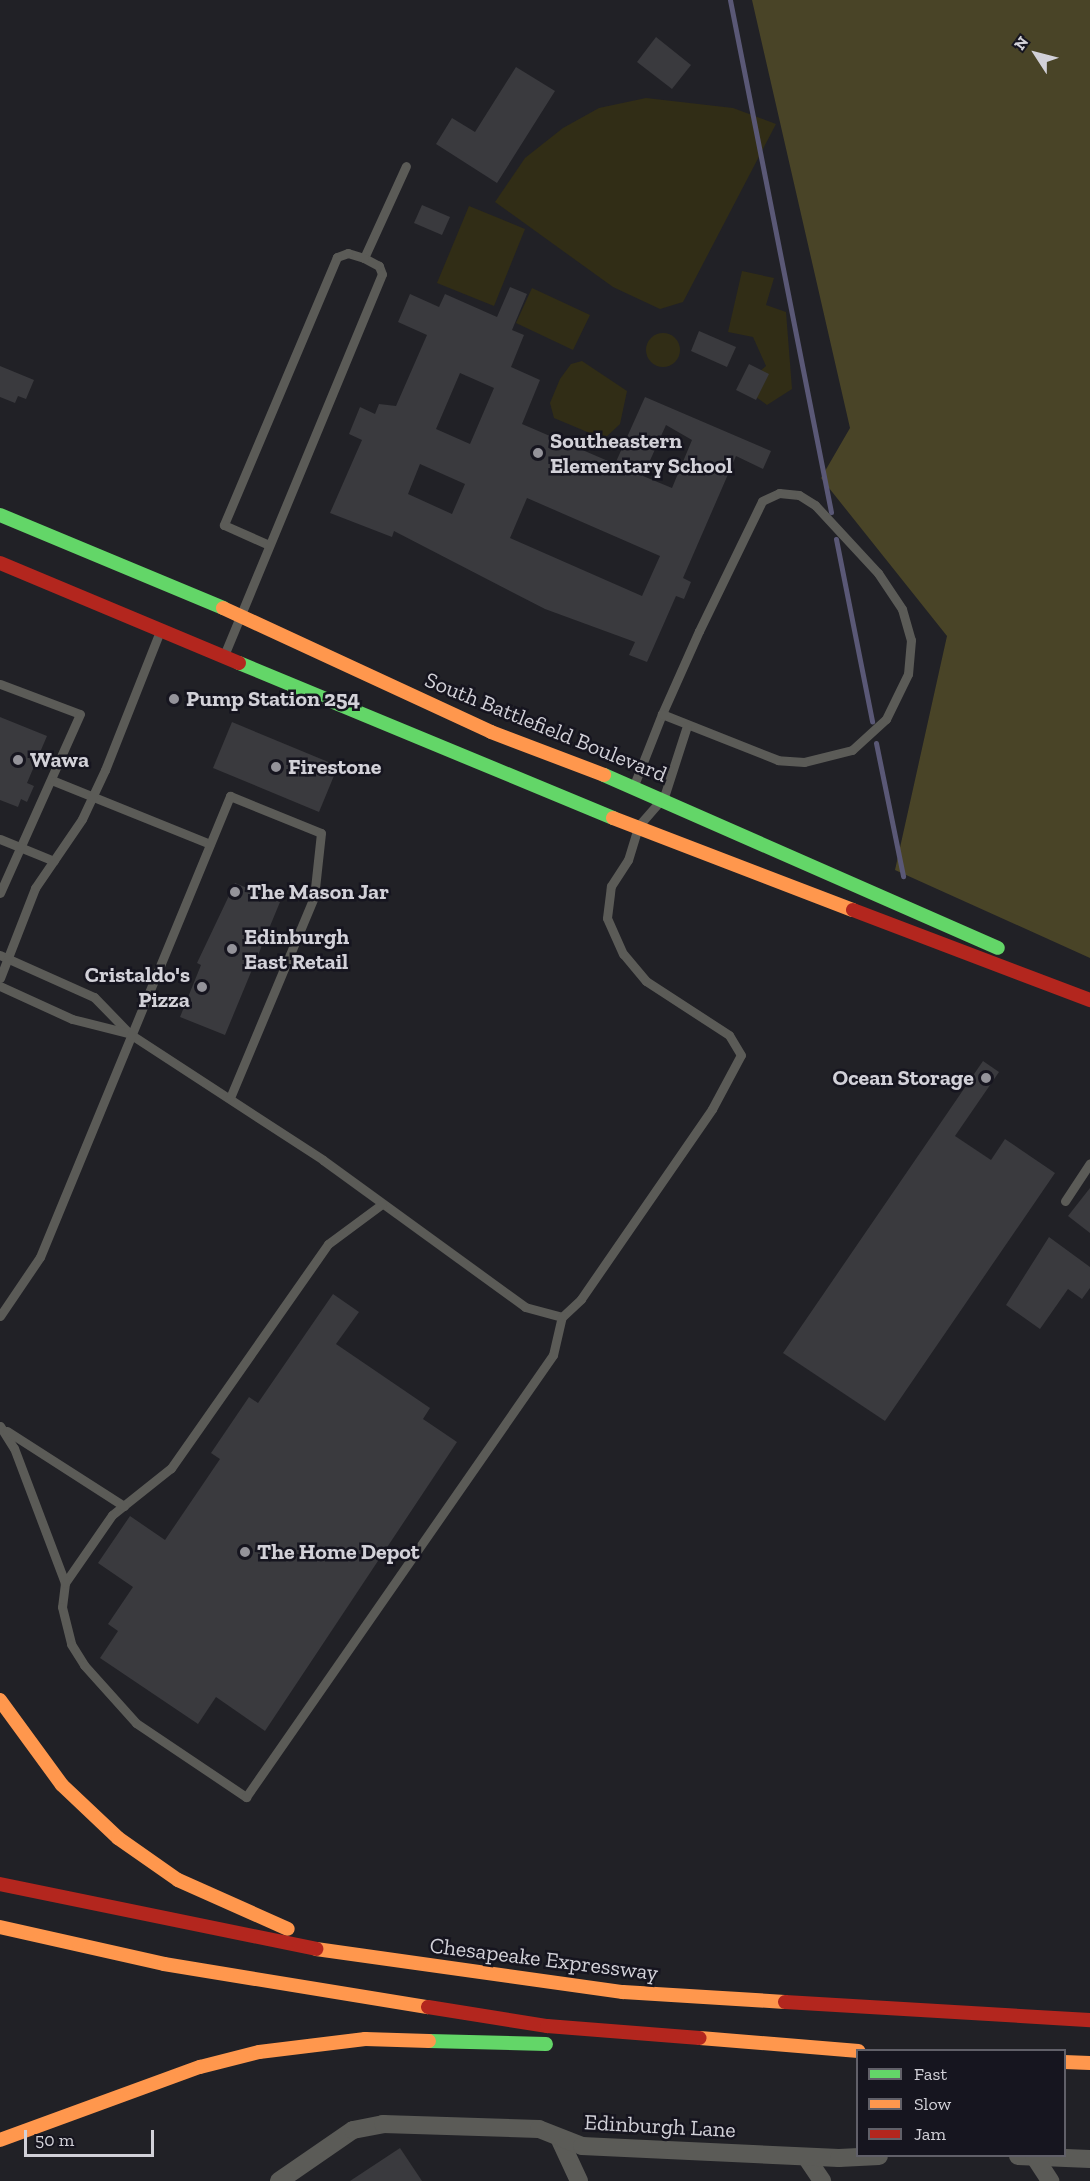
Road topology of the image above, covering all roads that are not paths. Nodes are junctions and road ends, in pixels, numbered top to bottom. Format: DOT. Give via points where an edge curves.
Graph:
graph roads {
  1 [pos="406,166"];
  2 [pos="364,258"];
  3 [pos="0,515"];
  4 [pos="269,545"];
  5 [pos="0,563"];
  6 [pos="241,616"];
  7 [pos="159,631"];
  8 [pos="223,659"];
  9 [pos="0,684"];
  10 [pos="662,714"];
  11 [pos="687,726"];
  12 [pos="54,781"];
  13 [pos="634,785"];
  14 [pos="93,795"];
  15 [pos="664,797"];
  16 [pos="637,827"];
  17 [pos="0,839"];
  18 [pos="210,844"];
  19 [pos="23,849"];
  20 [pos="54,861"];
  21 [pos="0,893"];
  22 [pos="4,957"];
  23 [pos="0,978"];
  24 [pos="1034,978"];
  25 [pos="0,986"];
  26 [pos="1090,1000"];
  27 [pos="130,1034"];
  28 [pos="230,1098"];
  29 [pos="1090,1163"];
  30 [pos="1065,1201"];
  31 [pos="382,1204"];
  32 [pos="0,1316"];
  33 [pos="562,1317"];
  34 [pos="2,1428"];
  35 [pos="124,1506"];
  36 [pos="65,1583"];
  37 [pos="0,1700"];
  38 [pos="0,1884"];
  39 [pos="0,1927"];
  40 [pos="485,1976"];
  41 [pos="1090,2020"];
  42 [pos="567,2046"];
  43 [pos="778,2049"];
  44 [pos="856,2051"];
  45 [pos="684,2053"];
  46 [pos="1066,2062"];
  47 [pos="1090,2063"];
  48 [pos="0,2140"];
  49 [pos="560,2140"];
  50 [pos="856,2156"];
  51 [pos="806,2157"];
  52 [pos="1027,2157"];
  53 [pos="1047,2157"];
  54 [pos="1090,2159"];
  55 [pos="279,2181"];
  56 [pos="579,2181"];
  57 [pos="822,2181"];
  58 [pos="1050,2181"];
  1 -- 2 [label="lane"];
  2 -- 4 [label="lane" via="379,266 382,274"];
  2 -- 4 [label="lane" via="348,253 337,257 224,525"];
  3 -- 6 [label="highway, South Battlefield Boulevard"];
  4 -- 6 [label="lane"];
  5 -- 7 [label="highway, South Battlefield Boulevard"];
  6 -- 8 [label="lane"];
  6 -- 13 [label="highway, South Battlefield Boulevard" via="491,732"];
  7 -- 8 [label="highway, South Battlefield Boulevard"];
  7 -- 14 [label="lane"];
  8 -- 16 [label="highway, South Battlefield Boulevard"];
  9 -- 12 [label="lane" via="80,714"];
  10 -- 11 [label="lane"];
  10 -- 11 [label="lane" via="751,516 762,501 779,493 799,495 878,573 902,609 911,640 898,700 886,718 852,750 804,762 778,760"];
  10 -- 13 [label="lane"];
  11 -- 15 [label="lane"];
  12 -- 14 [label="lane"];
  12 -- 19 [label="lane"];
  13 -- 15 [label="highway, South Battlefield Boulevard"];
  13 -- 16 [label="lane"];
  14 -- 18 [label="lane"];
  14 -- 20 [label="lane"];
  15 -- 16 [label="lane"];
  15 -- 24 [label="highway, South Battlefield Boulevard" via="990,942"];
  16 -- 24 [label="highway, South Battlefield Boulevard" via="923,940"];
  16 -- 33 [label="lane" via="628,860 611,886 608,908 622,954 646,981 729,1035 741,1055 706,1118 581,1299"];
  17 -- 19 [label="lane"];
  18 -- 27 [label="lane"];
  18 -- 28 [label="lane" via="230,796 321,833 314,897"];
  19 -- 20 [label="lane"];
  19 -- 21 [label="lane"];
  20 -- 22 [label="lane" via="35,888"];
  22 -- 23 [label="lane"];
  22 -- 27 [label="lane" via="94,997"];
  24 -- 26 [label="highway, South Battlefield Boulevard"];
  25 -- 27 [label="lane" via="72,1019"];
  27 -- 28 [label="lane"];
  27 -- 32 [label="lane" via="40,1257"];
  28 -- 31 [label="lane"];
  29 -- 30 [label="lane"];
  31 -- 33 [label="lane" via="525,1307"];
  31 -- 35 [label="lane" via="328,1244 171,1468"];
  33 -- 36 [label="lane" via="553,1355 246,1797 136,1723 84,1665 71,1644 62,1607"];
  34 -- 35 [label="lane"];
  34 -- 36 [label="lane"];
  35 -- 36 [label="lane"];
  37 -- 40 [label="highway" via="62,1785 118,1838 178,1880 278,1927"];
  38 -- 40 [label="highway, Chesapeake Expressway" via="224,1934"];
  39 -- 43 [label="highway" via="336,1994 547,2026"];
  40 -- 41 [label="highway, Chesapeake Expressway" via="623,1992"];
  42 -- 48 [label="highway" via="365,2039 259,2052 200,2067"];
  43 -- 44 [label="highway"];
  43 -- 45 [label="highway"];
  46 -- 47 [label="highway"];
  49 -- 51 [label="street, Edinburgh Lane"];
  49 -- 55 [label="street, Edinburgh Lane" via="538,2129 366,2125"];
  49 -- 56 [label="street"];
  50 -- 51 [label="street, Edinburgh Lane"];
  51 -- 57 [label="street"];
  52 -- 58 [label="street"];
  53 -- 54 [label="street"];
}
